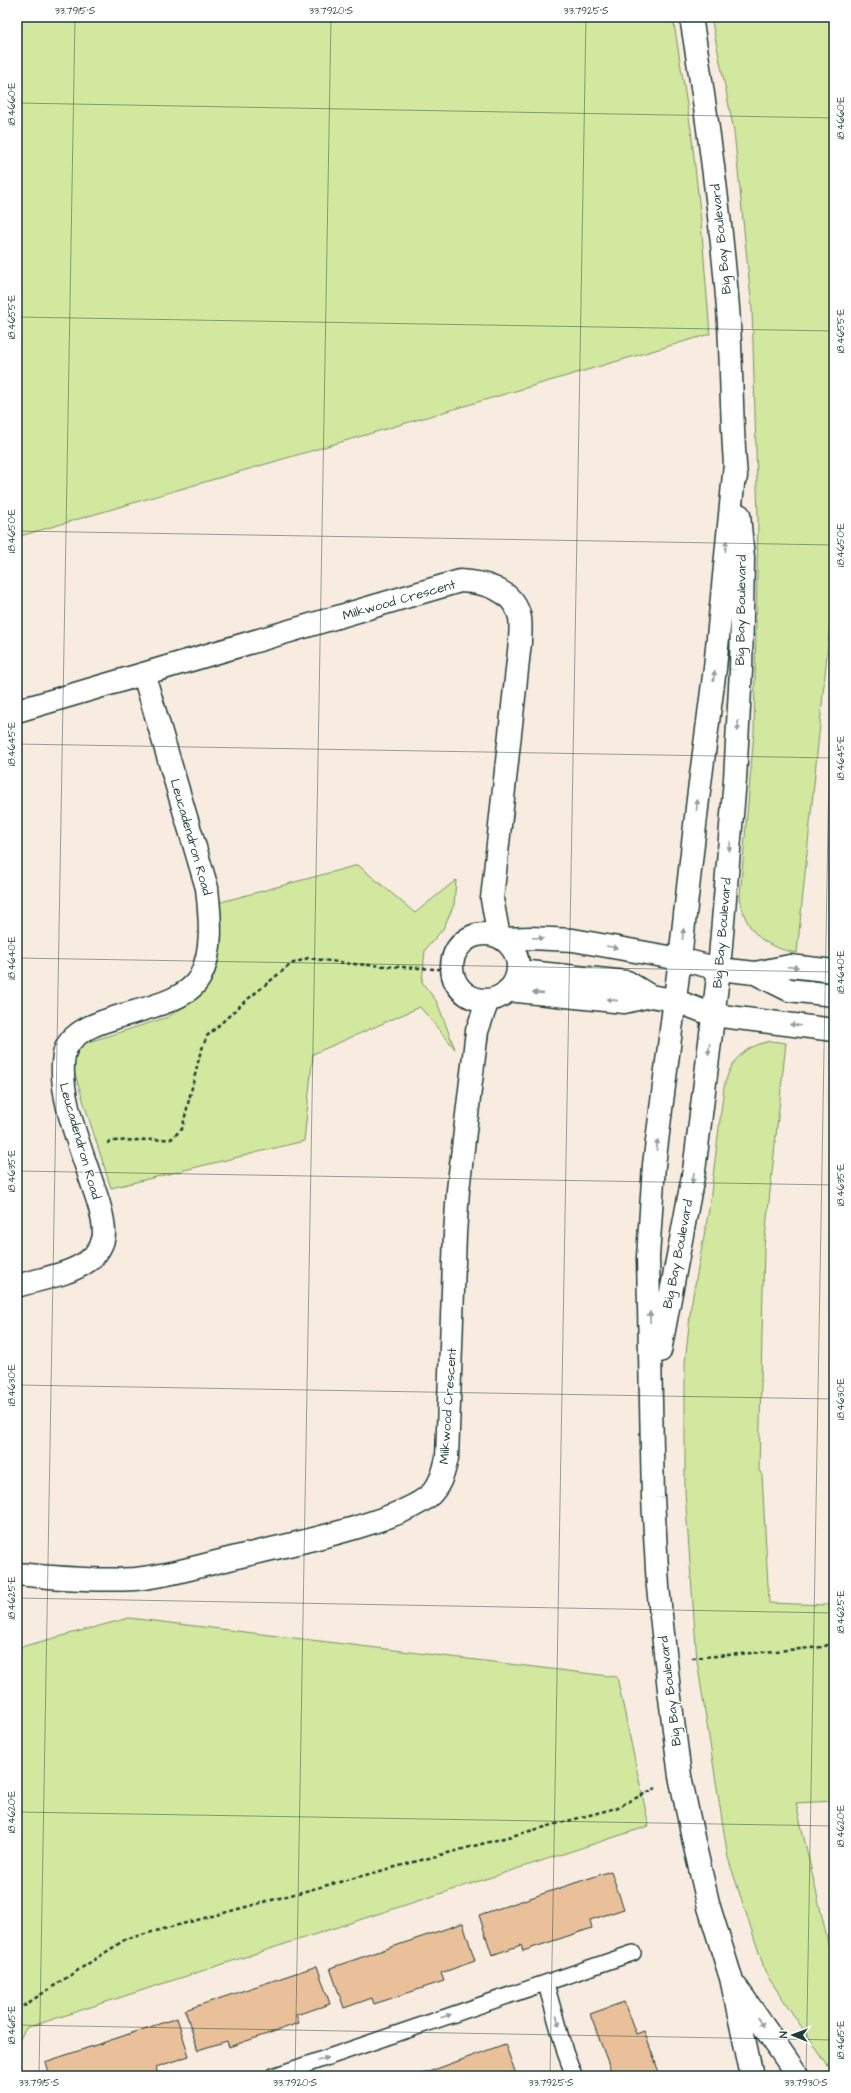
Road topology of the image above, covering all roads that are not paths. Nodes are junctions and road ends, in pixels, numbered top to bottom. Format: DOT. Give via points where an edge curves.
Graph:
graph roads {
  1 [pos="691,17"];
  2 [pos="735,464"];
  3 [pos="144,675"];
  4 [pos="17,711"];
  5 [pos="492,899"];
  6 [pos="473,936"];
  7 [pos="501,938"];
  8 [pos="680,958"];
  9 [pos="719,969"];
  10 [pos="518,971"];
  11 [pos="834,971"];
  12 [pos="755,973"];
  13 [pos="508,990"];
  14 [pos="467,994"];
  15 [pos="834,995"];
  16 [pos="650,996"];
  17 [pos="488,1000"];
  18 [pos="674,1000"];
  19 [pos="713,1016"];
  20 [pos="834,1030"];
  21 [pos="477,1031"];
  22 [pos="17,1286"];
  23 [pos="652,1398"];
  24 [pos="17,1574"];
  25 [pos="633,1953"];
  26 [pos="731,1978"];
  27 [pos="546,1984"];
  28 [pos="273,2076"];
  29 [pos="574,2076"];
  30 [pos="752,2076"];
  31 [pos="798,2076"];
  1 -- 2 [label="street, Big Bay Boulevard" via="719,205 728,309"];
  8 -- 2 [label="street, Big Bay Boulevard, one-way" via="715,668"];
  2 -- 9 [label="street, Big Bay Boulevard, one-way" via="743,558 741,670 735,779"];
  3 -- 4 [label="street, Milkwood Crescent"];
  3 -- 5 [label="street, Milkwood Crescent" via="460,581 478,582 510,598 519,614 520,642"];
  3 -- 22 [label="street, Leucadendron Road" via="208,888 209,950 200,978 185,994 94,1024 74,1037 64,1053 62,1075 65,1097 101,1211 104,1235 98,1251 87,1262 69,1271"];
  5 -- 6 [label="street, Milkwood Crescent"];
  5 -- 7 [label="street, Milkwood Crescent"];
  6 -- 7 [label="street" via="482,934"];
  6 -- 14 [label="street" via="461,944 453,956 452,970 457,984"];
  7 -- 8 [label="street, one-way" via="573,940"];
  7 -- 10 [label="street" via="515,953"];
  8 -- 9 [label="street"];
  8 -- 18 [label="street, Big Bay Boulevard"];
  9 -- 12 [label="street"];
  9 -- 19 [label="street, Big Bay Boulevard"];
  10 -- 13 [label="street" via="515,981"];
  10 -- 16 [label="street" via="627,982"];
  12 -- 11 [label="street, one-way" via="790,966"];
  12 -- 15 [label="street" via="789,990"];
  16 -- 13 [label="street, one-way" via="624,1002"];
  13 -- 17 [label="street" via="499,997"];
  14 -- 17 [label="street" via="477,999"];
  14 -- 21 [label="street, Milkwood Crescent"];
  16 -- 18 [label="street"];
  17 -- 21 [label="street, Milkwood Crescent"];
  18 -- 19 [label="street"];
  23 -- 18 [label="street, Big Bay Boulevard, one-way" via="648,1257 654,1165"];
  20 -- 19 [label="street, one-way"];
  19 -- 23 [label="street, Big Bay Boulevard, one-way" via="694,1171"];
  21 -- 24 [label="street, Milkwood Crescent" via="455,1234 447,1458 442,1478 431,1494 413,1506 388,1517 308,1540 167,1574 136,1579"];
  23 -- 26 [label="street, Big Bay Boulevard" via="658,1587 680,1776 709,1907"];
  25 -- 27 [label="lane"];
  26 -- 30 [label="street, Big Bay Boulevard"];
  26 -- 31 [label="street, Big Bay Boulevard, one-way"];
  28 -- 27 [label="lane, one-way"];
  27 -- 29 [label="lane, one-way"];
}
